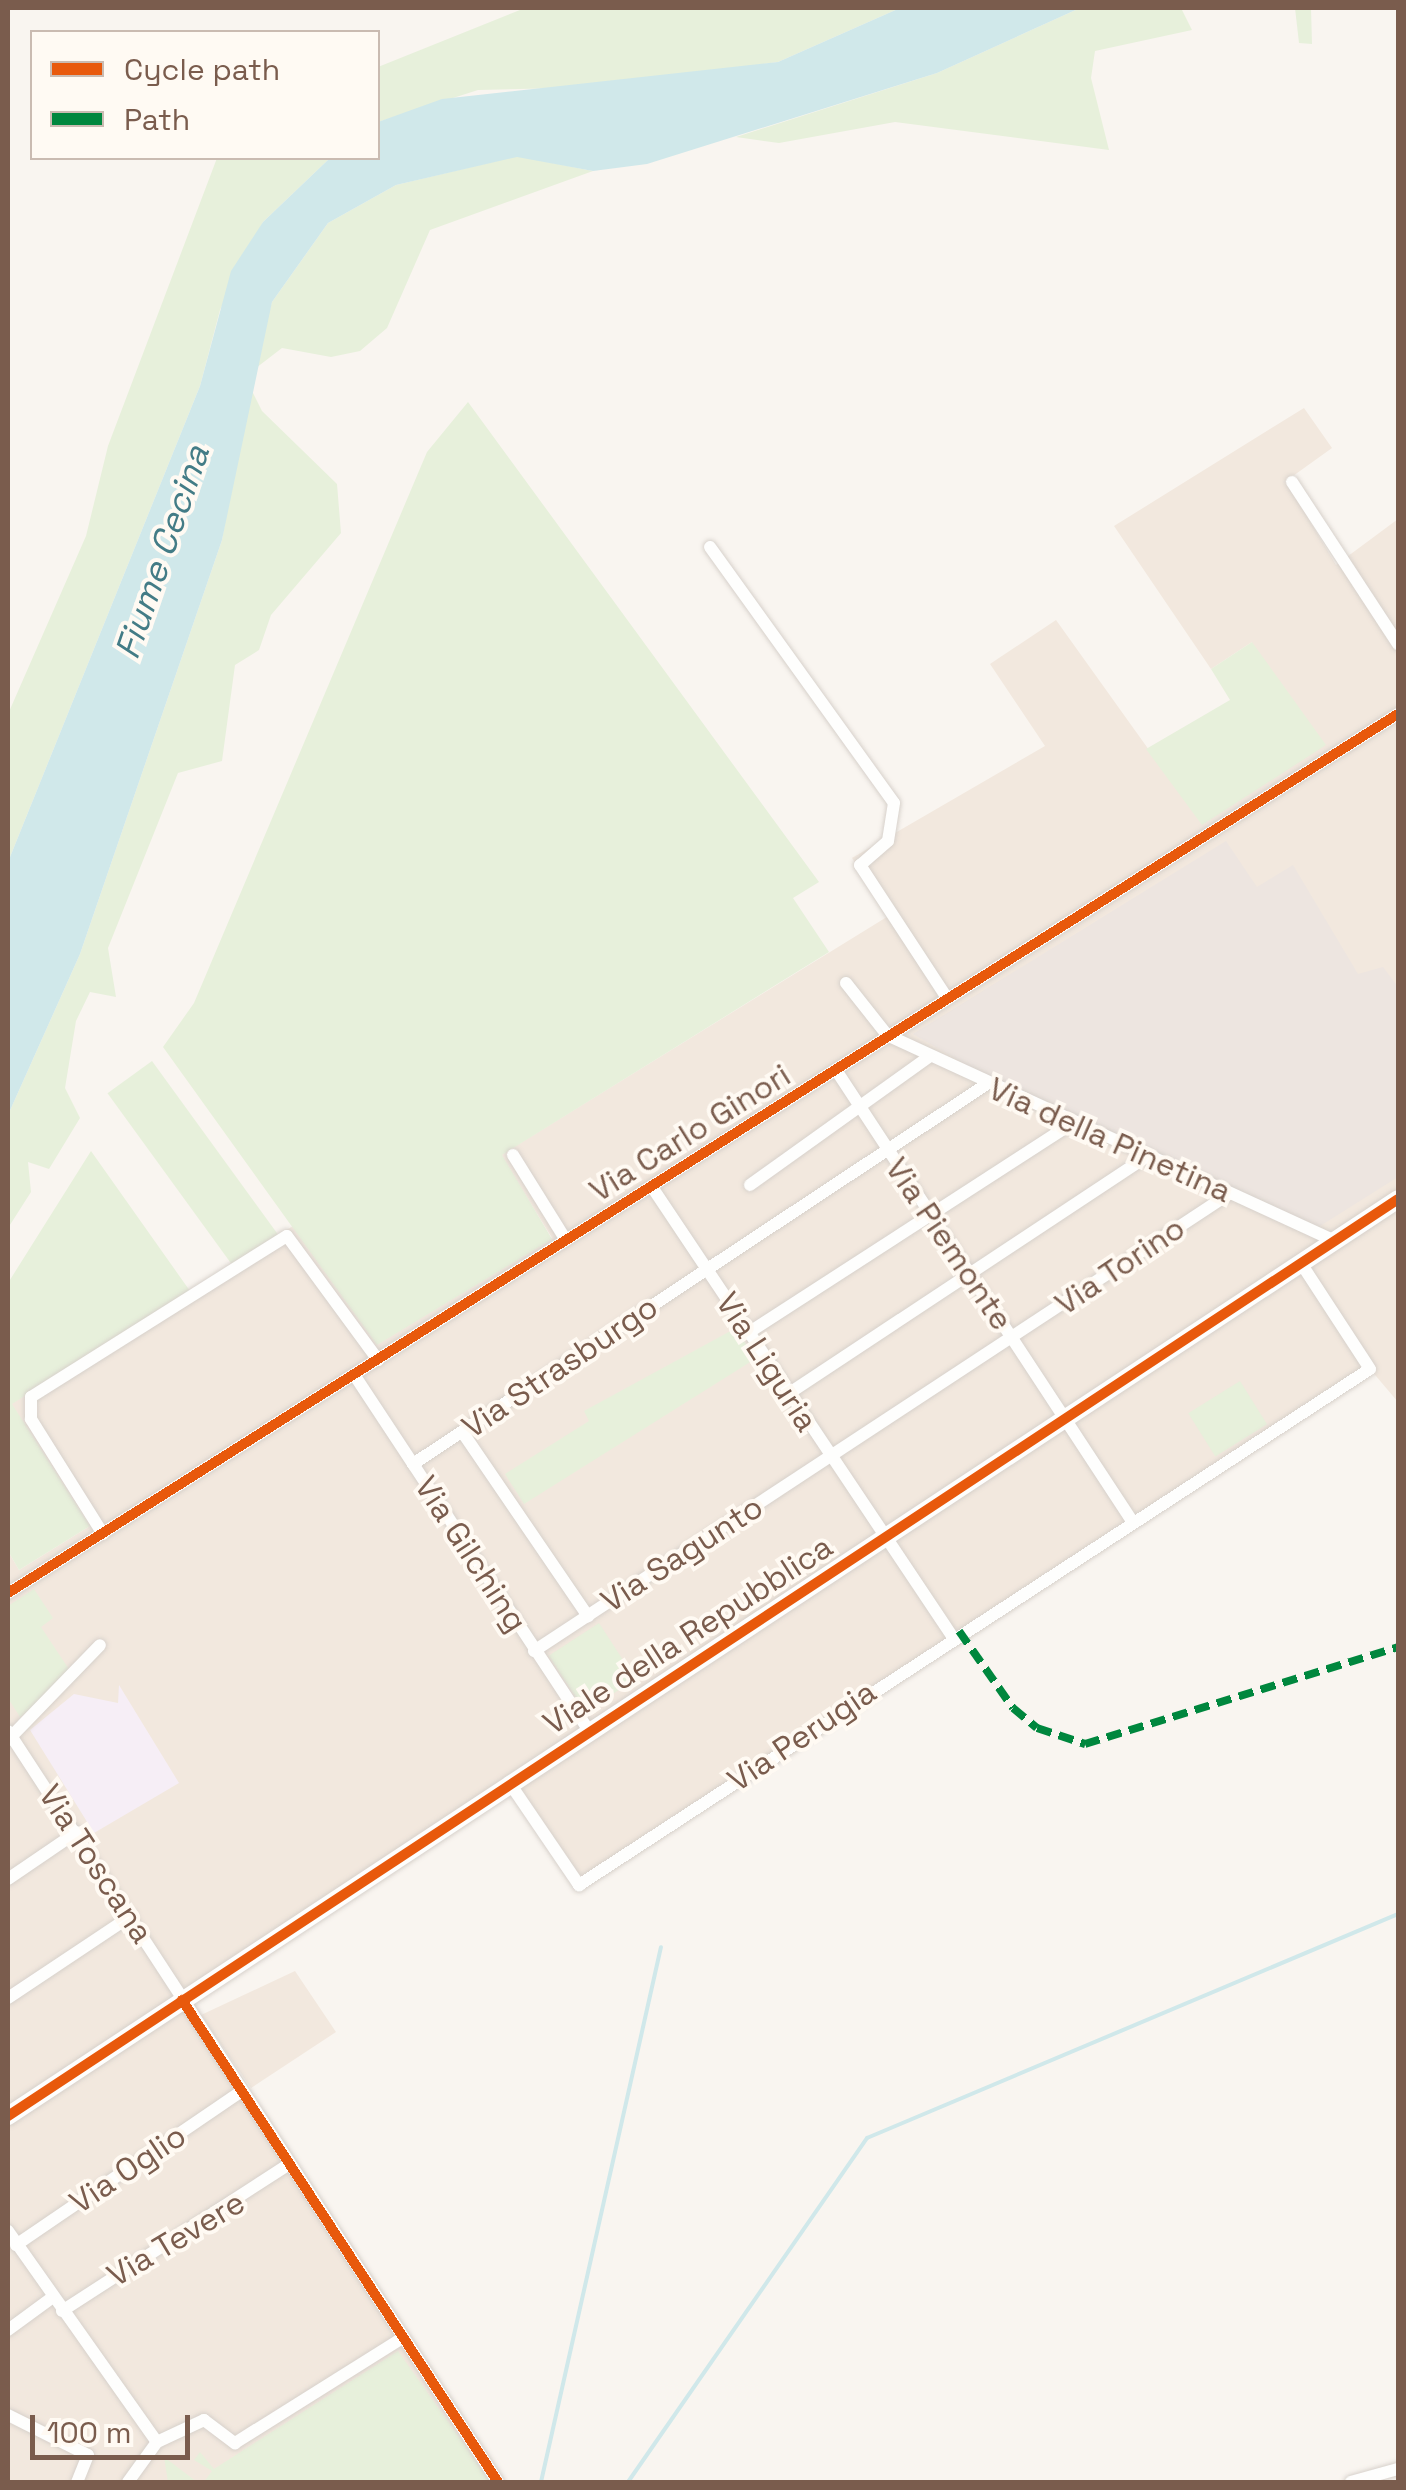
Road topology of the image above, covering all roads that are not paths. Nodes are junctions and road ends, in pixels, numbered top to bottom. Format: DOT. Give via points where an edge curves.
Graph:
graph roads {
  1 [pos="1292,482"];
  2 [pos="710,547"];
  3 [pos="1398,644"];
  4 [pos="1398,714"];
  5 [pos="846,984"];
  6 [pos="947,998"];
  7 [pos="887,1036"];
  8 [pos="929,1057"];
  9 [pos="836,1070"];
  10 [pos="987,1084"];
  11 [pos="862,1113"];
  12 [pos="1070,1124"];
  13 [pos="888,1153"];
  14 [pos="513,1155"];
  15 [pos="1146,1158"];
  16 [pos="750,1184"];
  17 [pos="652,1187"];
  18 [pos="1229,1194"];
  19 [pos="1398,1199"];
  20 [pos="928,1214"];
  21 [pos="566,1240"];
  22 [pos="1336,1241"];
  23 [pos="1301,1264"];
  24 [pos="706,1270"];
  25 [pos="968,1274"];
  26 [pos="748,1333"];
  27 [pos="1012,1339"];
  28 [pos="378,1360"];
  29 [pos="355,1376"];
  30 [pos="788,1394"];
  31 [pos="1064,1417"];
  32 [pos="463,1433"];
  33 [pos="830,1457"];
  34 [pos="413,1464"];
  35 [pos="1132,1520"];
  36 [pos="103,1534"];
  37 [pos="882,1537"];
  38 [pos="8,1592"];
  39 [pos="588,1616"];
  40 [pos="952,1636"];
  41 [pos="100,1645"];
  42 [pos="534,1651"];
  43 [pos="588,1731"];
  44 [pos="9,1736"];
  45 [pos="510,1782"];
  46 [pos="76,1832"];
  47 [pos="8,1879"];
  48 [pos="131,1916"];
  49 [pos="8,1998"];
  50 [pos="182,2000"];
  51 [pos="239,2094"];
  52 [pos="8,2116"];
  53 [pos="288,2166"];
  54 [pos="8,2231"];
  55 [pos="16,2244"];
  56 [pos="52,2297"];
  57 [pos="62,2311"];
  58 [pos="8,2330"];
  59 [pos="404,2337"];
  60 [pos="8,2415"];
  61 [pos="158,2442"];
  62 [pos="1398,2470"];
  63 [pos="77,2482"];
  64 [pos="128,2482"];
  65 [pos="498,2482"];
  66 [pos="1351,2482"];
  1 -- 3 [label="street"];
  2 -- 6 [label="street" via="894,802 888,841 860,865"];
  4 -- 6 [label="street, Via Carlo Ginori"];
  5 -- 7 [label="street"];
  6 -- 7 [label="street, Via Carlo Ginori"];
  7 -- 8 [label="street, Via della Pinetina"];
  7 -- 9 [label="street, Via Carlo Ginori"];
  8 -- 10 [label="street, Via della Pinetina"];
  8 -- 11 [label="street"];
  9 -- 11 [label="street, Via Piemonte"];
  9 -- 17 [label="street, Via Carlo Ginori"];
  10 -- 12 [label="street, Via della Pinetina"];
  10 -- 13 [label="street, Via Strasburgo"];
  11 -- 13 [label="street, Via Piemonte"];
  11 -- 16 [label="street"];
  12 -- 15 [label="street, Via della Pinetina"];
  12 -- 20 [label="street"];
  13 -- 20 [label="street, Via Piemonte"];
  13 -- 24 [label="street, Via Strasburgo"];
  14 -- 21 [label="street"];
  15 -- 18 [label="street, Via della Pinetina"];
  15 -- 25 [label="street"];
  17 -- 21 [label="street, Via Carlo Ginori"];
  17 -- 24 [label="street, Via Liguria"];
  18 -- 22 [label="street, Via della Pinetina"];
  18 -- 27 [label="street, Via Torino"];
  19 -- 22 [label="street, Viale della Repubblica"];
  20 -- 25 [label="street, Via Piemonte"];
  20 -- 26 [label="street"];
  21 -- 28 [label="street, Via Carlo Ginori"];
  22 -- 23 [label="street, Viale della Repubblica"];
  23 -- 31 [label="street, Viale della Repubblica"];
  23 -- 35 [label="street, Via Perugia" via="1370,1369"];
  24 -- 26 [label="street, Via Liguria"];
  24 -- 32 [label="street, Via Strasburgo"];
  25 -- 27 [label="street, Via Piemonte"];
  25 -- 30 [label="street"];
  26 -- 30 [label="street, Via Liguria"];
  27 -- 31 [label="street, Via Piemonte"];
  27 -- 33 [label="street, Via Torino"];
  28 -- 29 [label="street, Via Carlo Ginori"];
  28 -- 36 [label="street" via="288,1236 46,1387 31,1397 31,1419"];
  29 -- 34 [label="street, Via Gilching"];
  29 -- 36 [label="street, Via Carlo Ginori"];
  30 -- 33 [label="street, Via Liguria"];
  31 -- 35 [label="street, Via Piemonte"];
  31 -- 37 [label="street, Viale della Repubblica"];
  32 -- 34 [label="street, Via Strasburgo"];
  32 -- 39 [label="street"];
  33 -- 37 [label="street, Via Liguria"];
  33 -- 39 [label="street, Via Sagunto"];
  34 -- 42 [label="street, Via Gilching"];
  35 -- 40 [label="street, Via Perugia"];
  36 -- 38 [label="street, Via Carlo Ginori"];
  37 -- 40 [label="street, Via Liguria"];
  37 -- 43 [label="street, Viale della Repubblica"];
  39 -- 42 [label="street, Via Sagunto"];
  40 -- 45 [label="street, Via Perugia" via="578,1885"];
  41 -- 44 [label="street"];
  42 -- 43 [label="street, Via Gilching"];
  43 -- 45 [label="street, Viale della Repubblica"];
  44 -- 46 [label="street, Via Toscana"];
  45 -- 50 [label="street, Viale della Repubblica"];
  46 -- 47 [label="street"];
  46 -- 48 [label="street, Via Toscana"];
  48 -- 49 [label="street"];
  48 -- 50 [label="street, Via Toscana"];
  50 -- 51 [label="street, Via Toscana"];
  50 -- 52 [label="street, Viale della Repubblica"];
  51 -- 53 [label="street, Via Toscana"];
  51 -- 55 [label="street, Via Oglio"];
  53 -- 57 [label="street, Via Tevere"];
  53 -- 59 [label="street, Via Toscana"];
  54 -- 55 [label="street"];
  55 -- 56 [label="street"];
  56 -- 57 [label="street"];
  56 -- 58 [label="street"];
  57 -- 61 [label="street"];
  59 -- 61 [label="street" via="235,2444 204,2420"];
  59 -- 65 [label="street"];
  60 -- 63 [label="street" via="85,2452 89,2463"];
  61 -- 64 [label="street"];
  62 -- 66 [label="street"];
}
